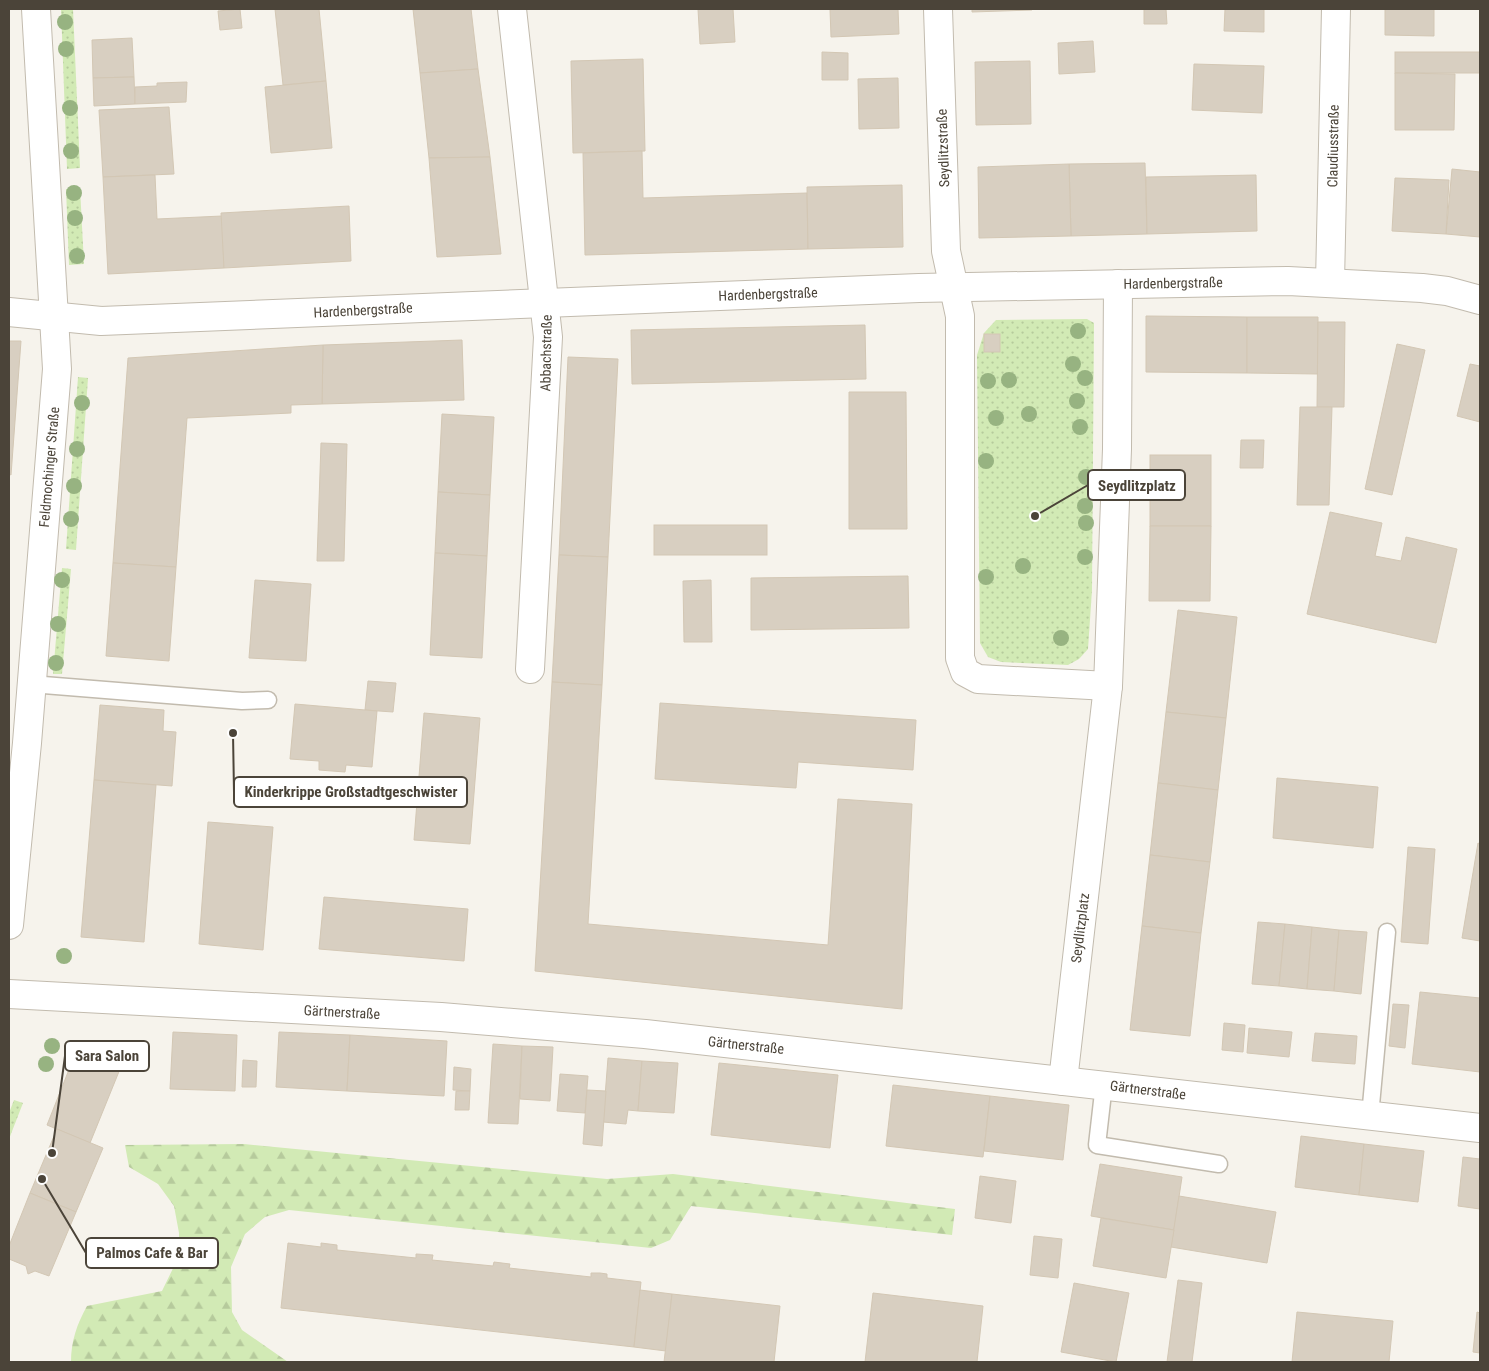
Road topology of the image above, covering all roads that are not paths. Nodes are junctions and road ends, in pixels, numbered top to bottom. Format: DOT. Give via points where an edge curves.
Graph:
graph roads {
  1 [pos="36,9"];
  2 [pos="512,9"];
  3 [pos="938,9"];
  4 [pos="1336,9"];
  5 [pos="1330,282"];
  6 [pos="1118,284"];
  7 [pos="952,287"];
  8 [pos="1480,300"];
  9 [pos="546,302"];
  10 [pos="9,312"];
  11 [pos="55,316"];
  12 [pos="530,669"];
  13 [pos="32,684"];
  14 [pos="1108,686"];
  15 [pos="268,700"];
  16 [pos="9,926"];
  17 [pos="1387,932"];
  18 [pos="9,994"];
  19 [pos="1063,1081"];
  20 [pos="1104,1084"];
  21 [pos="1370,1116"];
  22 [pos="1480,1128"];
  23 [pos="1219,1164"];
  1 -- 11 [label="street, Feldmochinger Straße"];
  2 -- 9 [label="street, Abbachstraße"];
  3 -- 7 [label="street, Seydlitzstraße" via="946,252"];
  4 -- 5 [label="street, Claudiusstraße"];
  5 -- 6 [label="street, Hardenbergstraße"];
  5 -- 8 [label="street, Hardenbergstraße" via="1422,288"];
  6 -- 7 [label="street, Hardenbergstraße"];
  6 -- 14 [label="street, Seydlitzplatz"];
  7 -- 9 [label="street, Hardenbergstraße"];
  7 -- 14 [label="street" via="960,316 960,658 965,672 978,679"];
  9 -- 11 [label="street, Hardenbergstraße" via="101,321"];
  9 -- 12 [label="street, Abbachstraße" via="548,337"];
  10 -- 11 [label="street, Hardenbergstraße"];
  11 -- 13 [label="street, Feldmochinger Straße" via="57,369"];
  13 -- 15 [label="lane"];
  13 -- 16 [label="street, Feldmochinger Straße"];
  14 -- 19 [label="street, Seydlitzplatz"];
  17 -- 21 [label="lane"];
  18 -- 19 [label="street, Gärtnerstraße" via="441,1017 596,1030"];
  19 -- 20 [label="street, Gärtnerstraße"];
  20 -- 21 [label="street, Gärtnerstraße"];
  20 -- 23 [label="lane" via="1097,1145"];
  21 -- 22 [label="street, Gärtnerstraße"];
}
